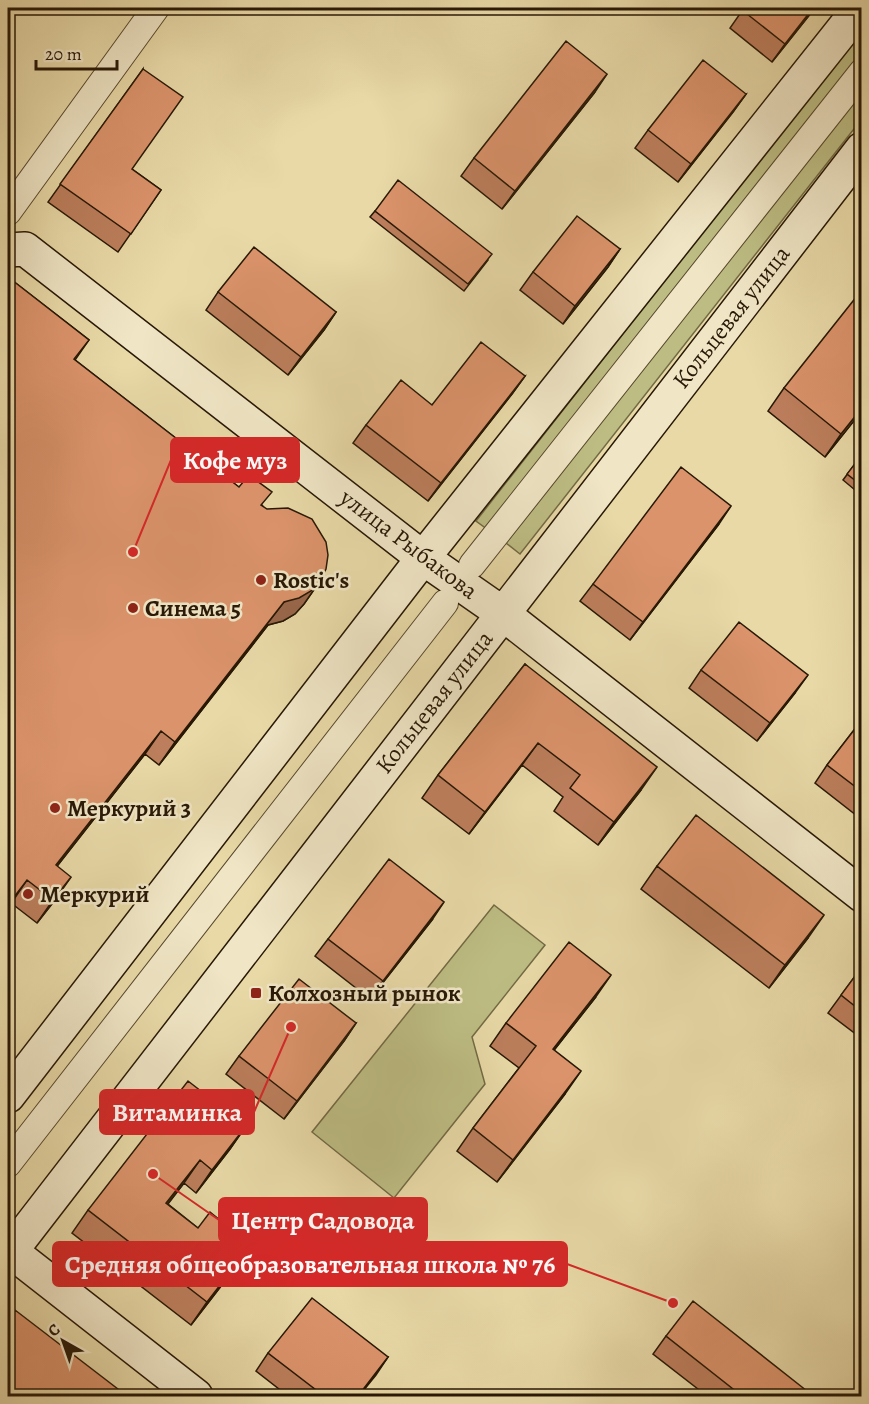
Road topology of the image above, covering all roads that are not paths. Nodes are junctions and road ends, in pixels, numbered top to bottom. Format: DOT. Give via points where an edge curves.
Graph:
graph roads {
  1 [pos="156,8"];
  2 [pos="860,8"];
  3 [pos="861,72"];
  4 [pos="861,149"];
  5 [pos="8,212"];
  6 [pos="8,250"];
  7 [pos="423,558"];
  8 [pos="472,565"];
  9 [pos="445,603"];
  10 [pos="502,613"];
  11 [pos="861,895"];
  12 [pos="8,1096"];
  13 [pos="8,1164"];
  14 [pos="8,1252"];
  15 [pos="196,1396"];
  1 -- 5 [label="street"];
  2 -- 7 [label="main road"];
  3 -- 8 [label="street"];
  4 -- 10 [label="main road, Кольцевая улица"];
  6 -- 7 [label="main road, улица Рыбакова" via="25,249"];
  7 -- 10 [label="main road, улица Рыбакова"];
  7 -- 12 [label="main road"];
  9 -- 13 [label="street"];
  10 -- 11 [label="main road, улица Рыбакова"];
  10 -- 14 [label="main road, Кольцевая улица"];
  14 -- 15 [label="main road"];
}
